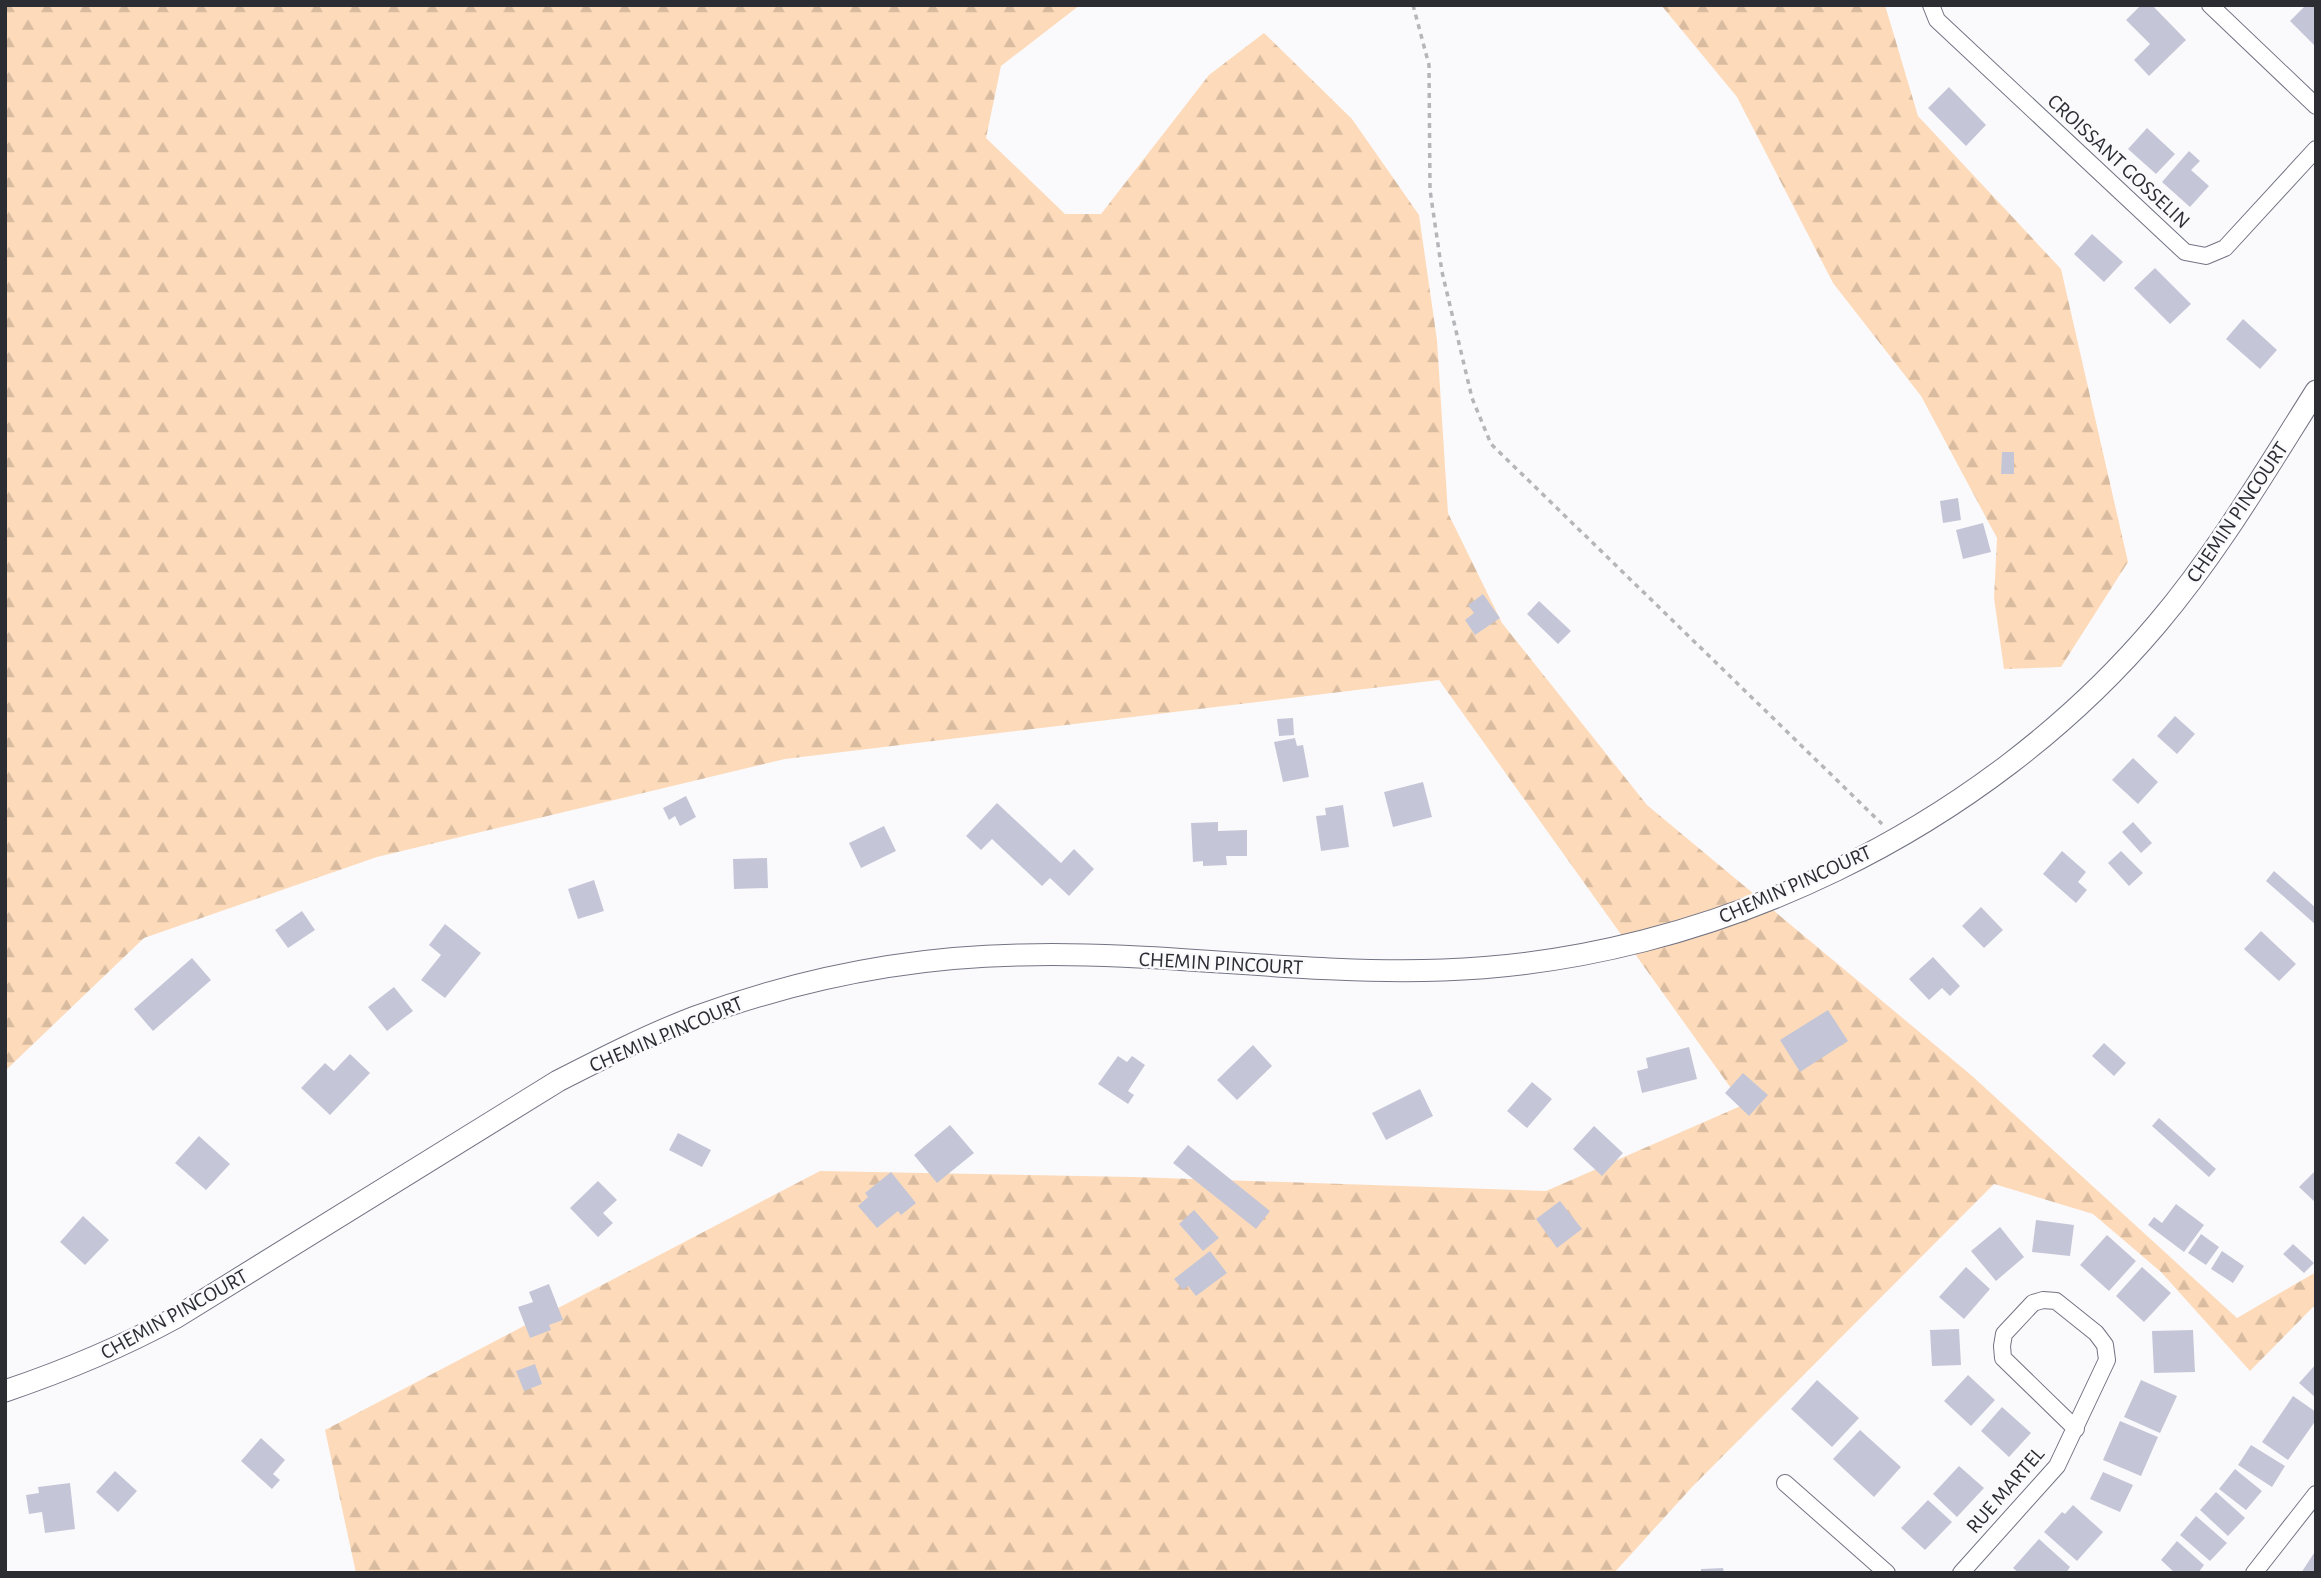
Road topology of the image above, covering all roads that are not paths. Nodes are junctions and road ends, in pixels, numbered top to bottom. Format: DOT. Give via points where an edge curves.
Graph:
graph roads {
  1 [pos="1931,5"];
  2 [pos="2210,5"];
  3 [pos="2316,106"];
  4 [pos="2316,149"];
  5 [pos="2316,391"];
  6 [pos="5,1391"];
  7 [pos="2076,1429"];
  8 [pos="1785,1483"];
  9 [pos="2316,1494"];
  10 [pos="1887,1573"];
  11 [pos="1961,1573"];
  12 [pos="2254,1573"];
  1 -- 4 [label="street, CROISSANT GOSSELIN" via="1937,20 2185,252 2206,256 2225,248"];
  2 -- 3 [label="street"];
  5 -- 6 [label="street, CHEMIN PINCOURT" via="2193,579 2156,626 2064,719 1947,808 1841,867 1761,904 1700,925 1567,958 1445,970 1021,955 925,961 764,994 691,1019 558,1080 175,1318 110,1352"];
  7 -- 7 [label="street, RUE MARTEL" via="2107,1360 2105,1345 2056,1301 2043,1300 2033,1303 2004,1335 2003,1358"];
  7 -- 11 [label="street, RUE MARTEL" via="2057,1466"];
  8 -- 10 [label="street"];
  9 -- 12 [label="street"];
}
